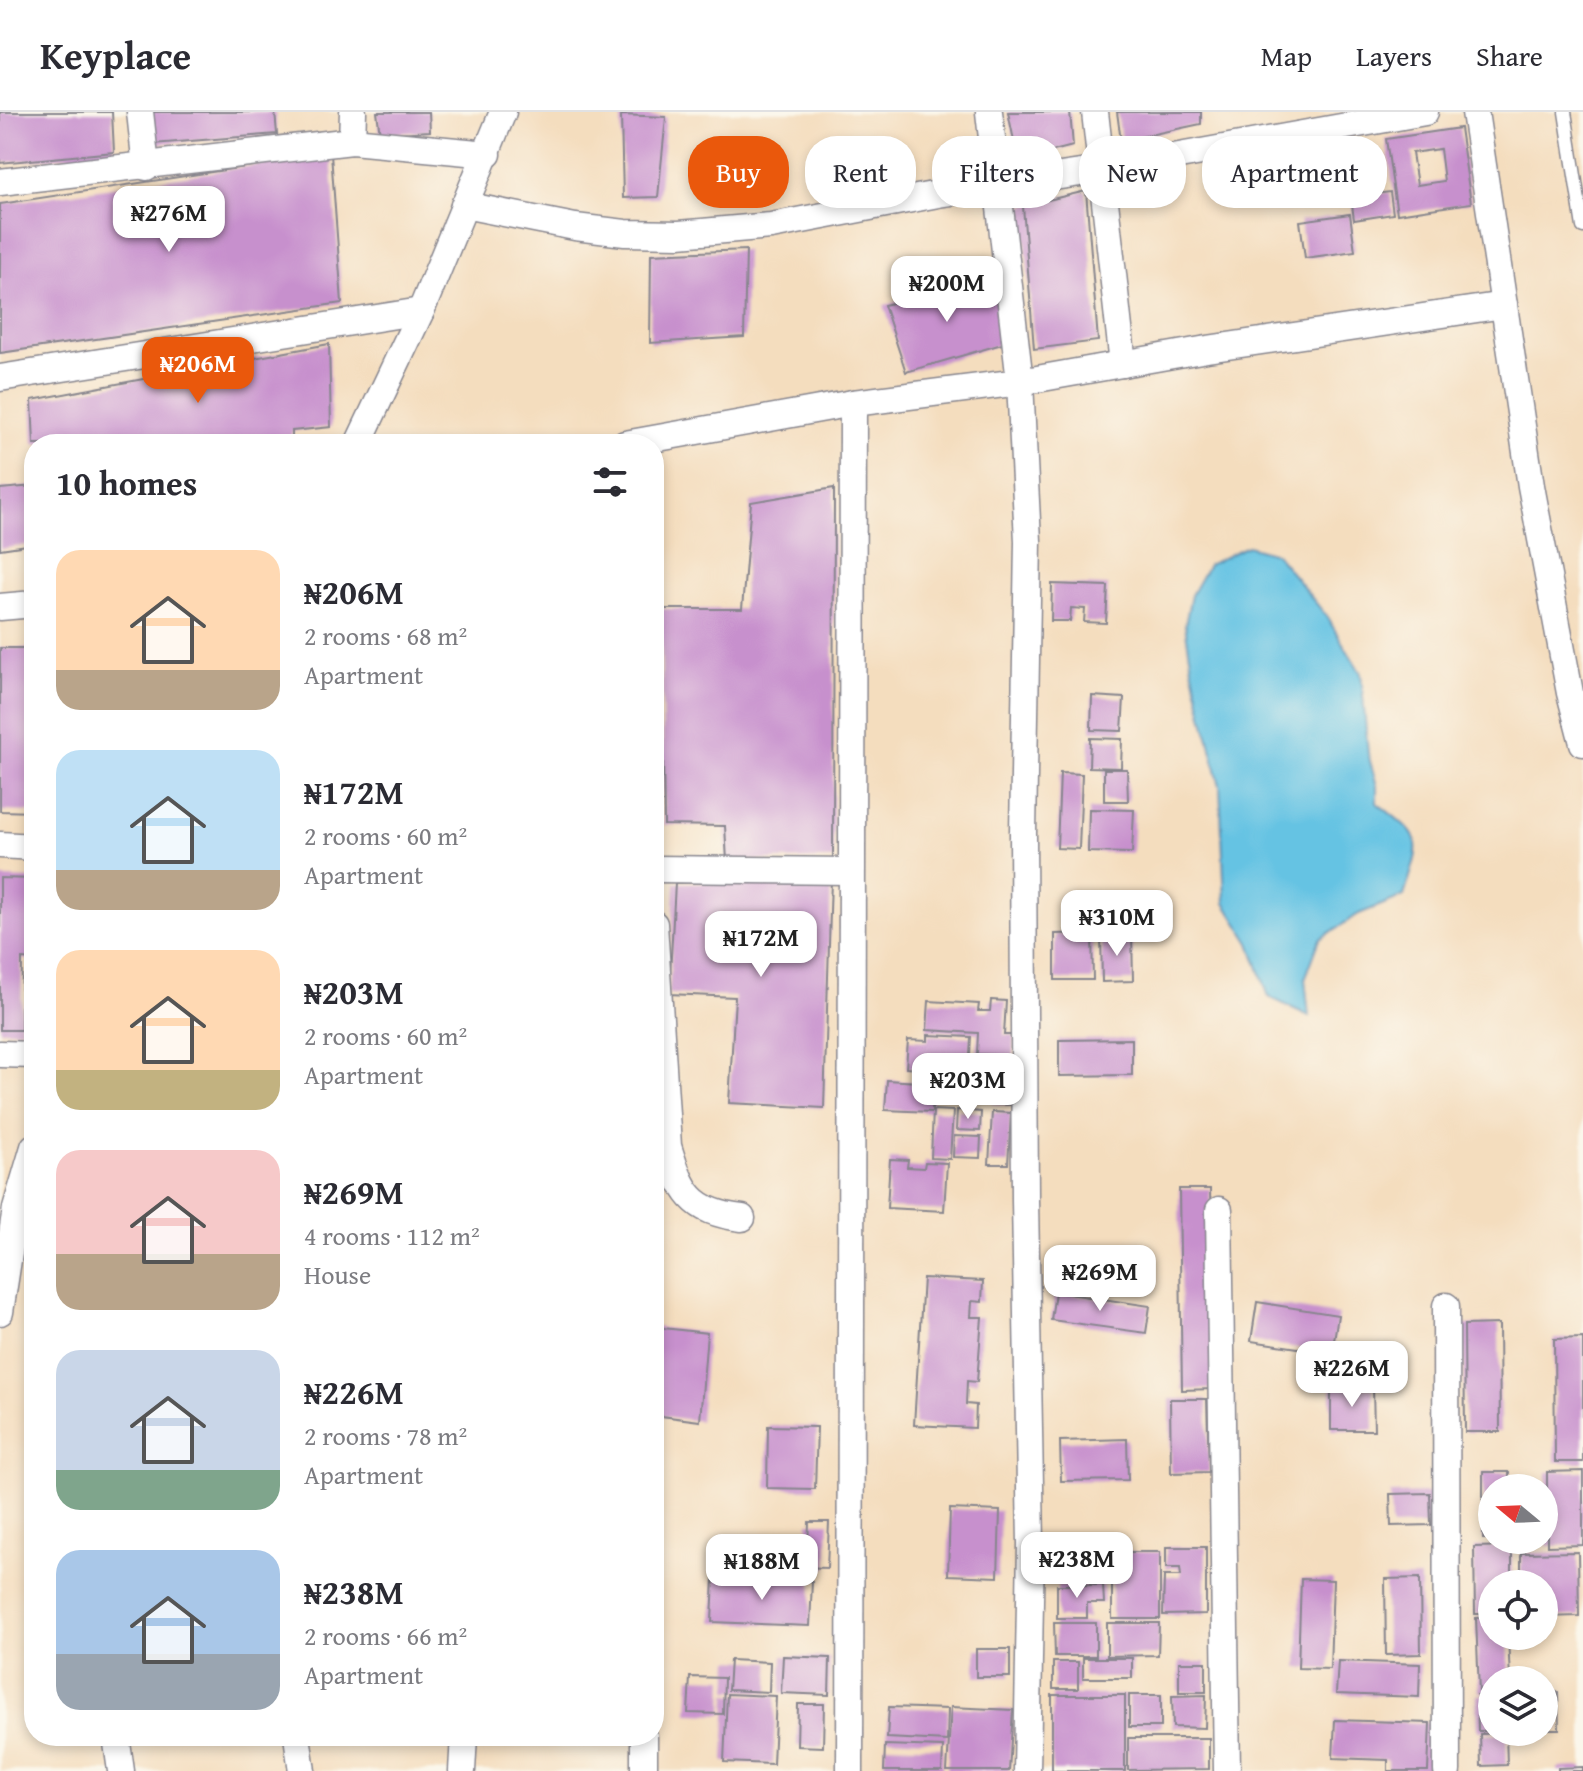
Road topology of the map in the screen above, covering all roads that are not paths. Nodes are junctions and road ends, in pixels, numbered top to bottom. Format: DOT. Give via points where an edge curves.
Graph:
graph roads {
  1 [pos="140,112"];
  2 [pos="353,112"];
  3 [pos="503,112"];
  4 [pos="989,112"];
  5 [pos="1095,112"];
  6 [pos="1425,112"];
  7 [pos="1475,112"];
  8 [pos="1565,112"];
  9 [pos="992,136"];
  10 [pos="1097,136"];
  11 [pos="352,141"];
  12 [pos="488,154"];
  13 [pos="1186,155"];
  14 [pos="146,167"];
  15 [pos="0,182"];
  16 [pos="932,198"];
  17 [pos="464,205"];
  18 [pos="1000,208"];
  19 [pos="1105,208"];
  20 [pos="1583,227"];
  21 [pos="1504,305"];
  22 [pos="421,311"];
  23 [pos="1123,364"];
  24 [pos="0,378"];
  25 [pos="1020,382"];
  26 [pos="853,403"];
  27 [pos="363,434"];
  28 [pos="664,437"];
  29 [pos="24,605"];
  30 [pos="0,607"];
  31 [pos="1583,743"];
  32 [pos="0,845"];
  33 [pos="24,846"];
  34 [pos="664,869"];
  35 [pos="851,871"];
  36 [pos="0,1054"];
  37 [pos="24,1055"];
  38 [pos="664,1083"];
  39 [pos="24,1171"];
  40 [pos="8,1209"];
  41 [pos="1219,1210"];
  42 [pos="742,1218"];
  43 [pos="1446,1306"];
  44 [pos="0,1312"];
  45 [pos="117,1746"];
  46 [pos="298,1746"];
  47 [pos="463,1746"];
  48 [pos="644,1746"];
  49 [pos="121,1771"];
  50 [pos="302,1771"];
  51 [pos="462,1771"];
  52 [pos="644,1771"];
  53 [pos="850,1771"];
  54 [pos="1027,1771"];
  55 [pos="1227,1771"];
  56 [pos="1447,1771"];
  1 -- 14 [label="street"];
  2 -- 11 [label="street"];
  3 -- 12 [label="street"];
  4 -- 9 [label="street"];
  5 -- 10 [label="street"];
  6 -- 13 [label="street"];
  7 -- 21 [label="street"];
  8 -- 20 [label="lane"];
  11 -- 12 [label="street"];
  11 -- 14 [label="street"];
  12 -- 17 [label="street"];
  14 -- 15 [label="street"];
  16 -- 17 [label="street" via="771,226 679,234 575,227"];
  17 -- 22 [label="street"];
  18 -- 25 [label="street"];
  19 -- 23 [label="street"];
  21 -- 23 [label="street"];
  21 -- 31 [label="street" via="1531,486"];
  22 -- 24 [label="street"];
  22 -- 27 [label="street"];
  23 -- 25 [label="street"];
  25 -- 26 [label="street"];
  25 -- 54 [label="street" via="1028,541 1023,833 1031,1544"];
  26 -- 28 [label="street"];
  26 -- 35 [label="street"];
  29 -- 30 [label="street"];
  32 -- 33 [label="street"];
  34 -- 35 [label="street"];
  35 -- 53 [label="street"];
  36 -- 37 [label="street"];
  38 -- 42 [label="street" via="668,1146 678,1178 698,1206"];
  39 -- 40 [label="street"];
  40 -- 44 [label="street"];
  41 -- 55 [label="street"];
  43 -- 56 [label="street"];
  45 -- 49 [label="street"];
  46 -- 50 [label="street"];
  47 -- 51 [label="street"];
  48 -- 52 [label="street"];
}
